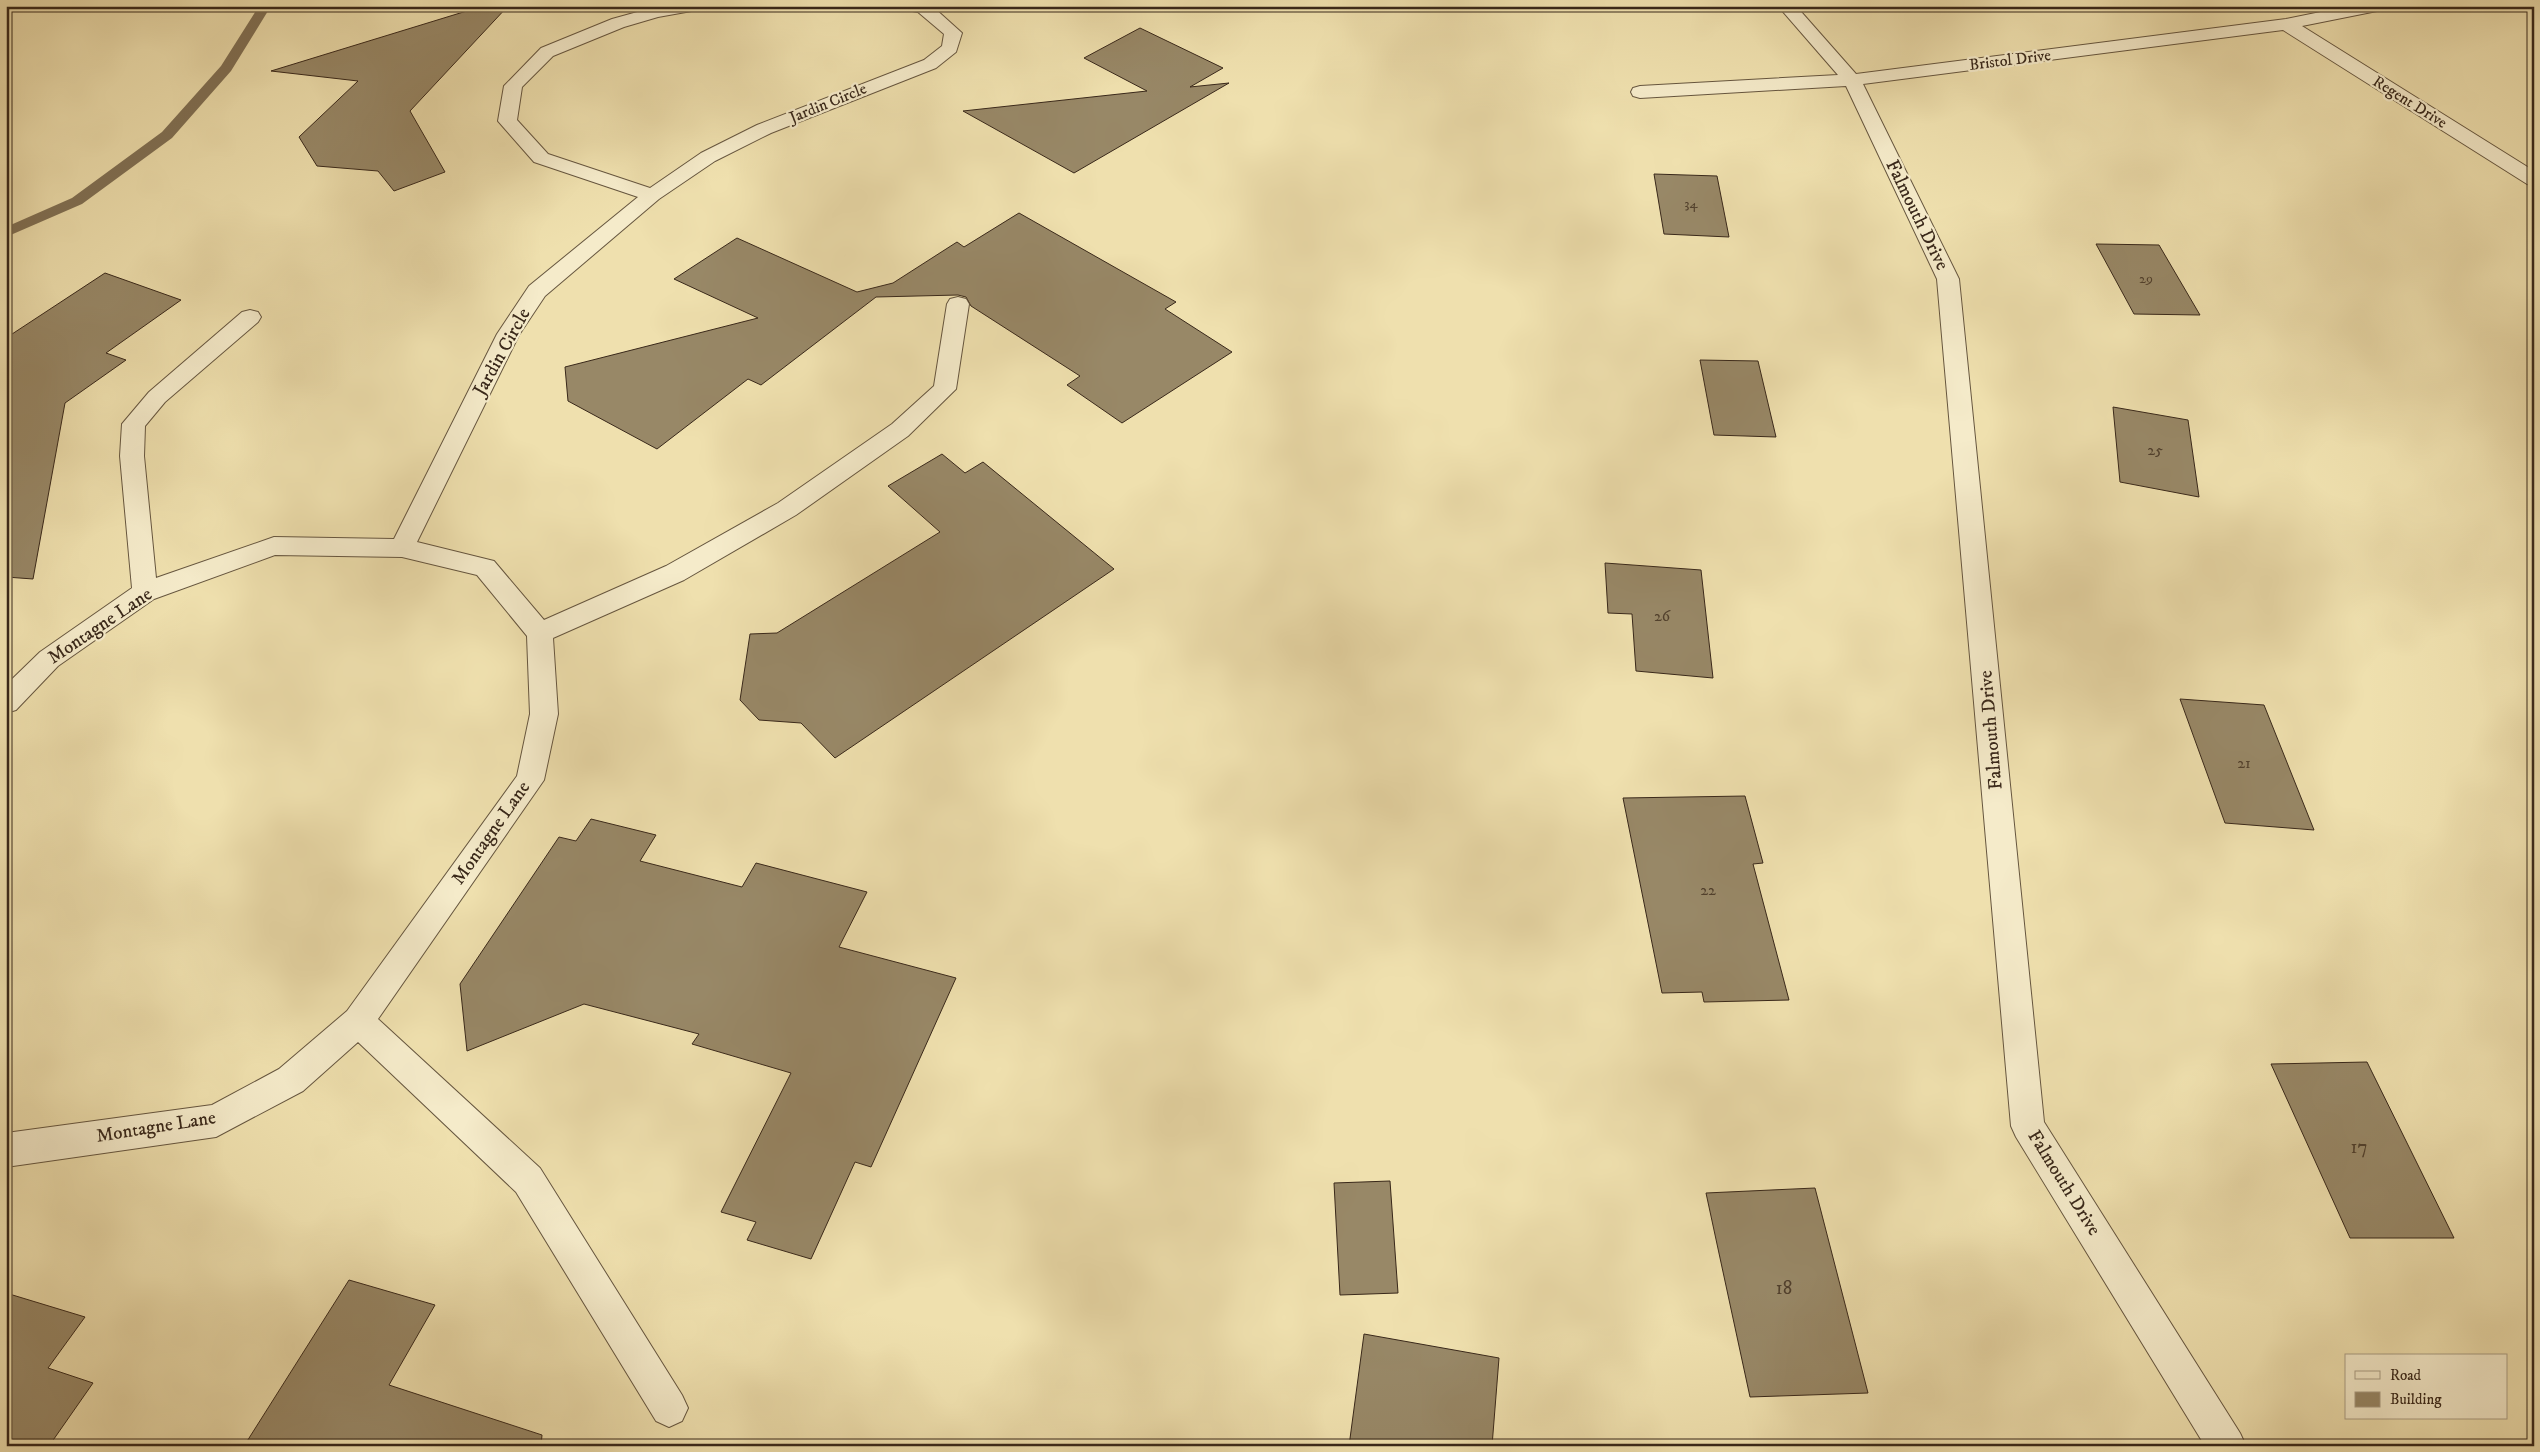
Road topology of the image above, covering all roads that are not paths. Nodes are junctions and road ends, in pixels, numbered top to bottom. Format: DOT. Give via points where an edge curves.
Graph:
graph roads {
  1 [pos="691,6"];
  2 [pos="913,6"];
  3 [pos="1786,6"];
  4 [pos="2377,6"];
  5 [pos="2286,24"];
  6 [pos="1852,80"];
  7 [pos="1640,92"];
  8 [pos="2534,180"];
  9 [pos="652,195"];
  10 [pos="958,304"];
  11 [pos="250,317"];
  12 [pos="402,548"];
  13 [pos="145,592"];
  14 [pos="540,633"];
  15 [pos="6,702"];
  16 [pos="358,1021"];
  17 [pos="6,1150"];
  18 [pos="669,1408"];
  19 [pos="2227,1446"];
  1 -- 9 [label="street" via="618,23 547,52 513,86 507,121 541,158"];
  2 -- 9 [label="street, Jardin Circle" via="924,8 953,33 950,48 930,64 764,129 708,158"];
  3 -- 6 [label="street, Falmouth Drive"];
  4 -- 5 [label="street, Bristol Drive"];
  5 -- 6 [label="street, Bristol Drive"];
  5 -- 8 [label="street, Regent Drive"];
  6 -- 7 [label="street, Bristol Drive"];
  6 -- 19 [label="street, Falmouth Drive" via="1948,278 2028,1126"];
  9 -- 12 [label="street, Jardin Circle" via="537,291 508,334"];
  10 -- 14 [label="street" via="945,389 900,430 787,509 675,573"];
  11 -- 13 [label="street" via="157,397 134,424 132,456"];
  12 -- 13 [label="street, Montagne Lane" via="274,546"];
  12 -- 14 [label="street, Montagne Lane" via="485,568"];
  13 -- 15 [label="street, Montagne Lane" via="49,659"];
  14 -- 16 [label="street, Montagne Lane" via="544,714 530,780"];
  16 -- 17 [label="street, Montagne Lane" via="291,1080 216,1121"];
  16 -- 18 [label="street" via="528,1180"];
}
